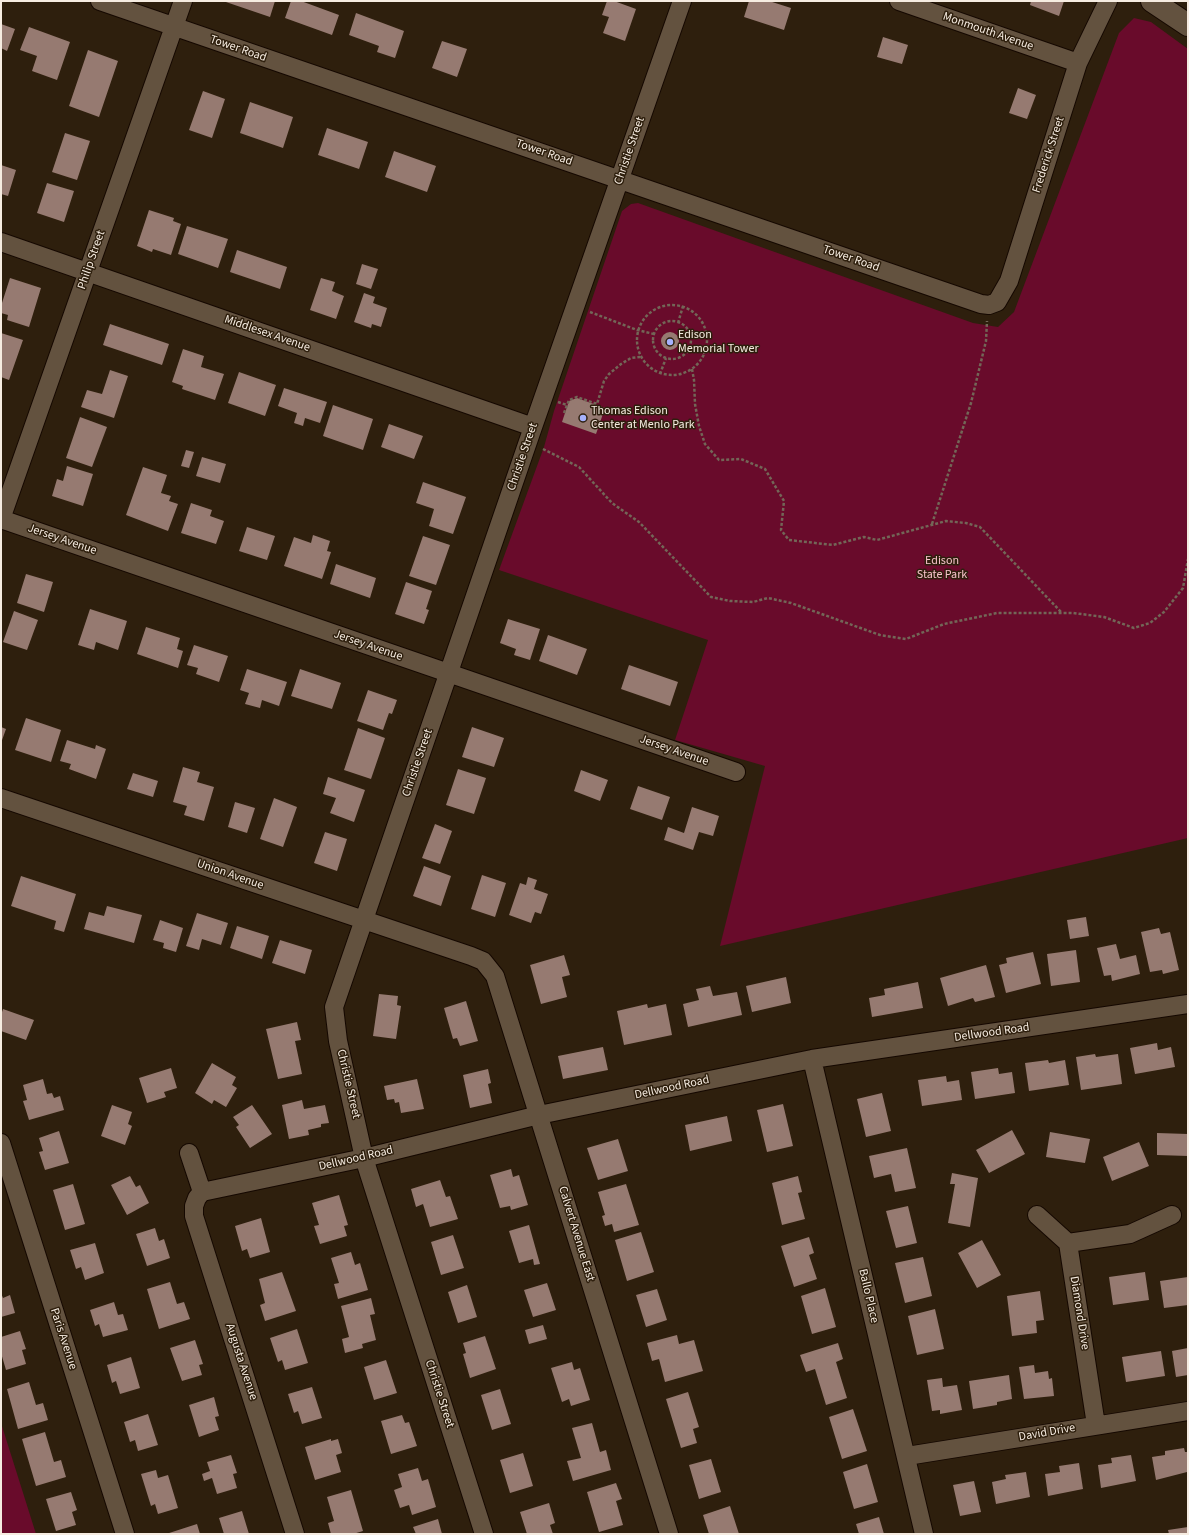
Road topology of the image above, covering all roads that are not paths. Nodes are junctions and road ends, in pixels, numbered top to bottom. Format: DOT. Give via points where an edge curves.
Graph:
graph roads {
  1 [pos="100,1"];
  2 [pos="183,1"];
  3 [pos="682,1"];
  4 [pos="899,1"];
  5 [pos="1108,1"];
  6 [pos="1152,1"];
  7 [pos="1188,25"];
  8 [pos="174,27"];
  9 [pos="1078,63"];
  10 [pos="620,180"];
  11 [pos="1,242"];
  12 [pos="88,272"];
  13 [pos="989,305"];
  14 [pos="533,427"];
  15 [pos="1,519"];
  16 [pos="449,675"];
  17 [pos="736,772"];
  18 [pos="1,798"];
  19 [pos="364,920"];
  20 [pos="460,952"];
  21 [pos="1188,1004"];
  22 [pos="812,1059"];
  23 [pos="539,1115"];
  24 [pos="1,1143"];
  25 [pos="188,1153"];
  26 [pos="364,1158"];
  27 [pos="202,1192"];
  28 [pos="1037,1215"];
  29 [pos="1172,1215"];
  30 [pos="1068,1243"];
  31 [pos="1188,1411"];
  32 [pos="1096,1424"];
  33 [pos="907,1456"];
  34 [pos="125,1534"];
  35 [pos="296,1534"];
  36 [pos="484,1534"];
  37 [pos="669,1534"];
  38 [pos="924,1534"];
  1 -- 8 [label="street, Tower Road"];
  2 -- 8 [label="street, Philip Street"];
  3 -- 10 [label="street, Christie Street"];
  4 -- 9 [label="street, Monmouth Avenue"];
  5 -- 9 [label="street, Frederick Street"];
  6 -- 7 [label="main road"];
  8 -- 10 [label="street, Tower Road"];
  8 -- 12 [label="street, Philip Street"];
  9 -- 13 [label="street, Frederick Street" via="1009,281 996,302"];
  10 -- 13 [label="street, Tower Road" via="973,302"];
  10 -- 14 [label="street, Christie Street"];
  11 -- 12 [label="street, Middlesex Avenue"];
  12 -- 14 [label="street, Middlesex Avenue"];
  12 -- 15 [label="street, Philip Street"];
  14 -- 16 [label="street, Christie Street"];
  15 -- 16 [label="street, Jersey Avenue"];
  16 -- 17 [label="street, Jersey Avenue"];
  16 -- 19 [label="street, Christie Street"];
  18 -- 19 [label="street, Union Avenue"];
  19 -- 20 [label="street, Union Avenue"];
  19 -- 26 [label="street, Christie Street" via="334,1007"];
  20 -- 23 [label="street, Calvert Avenue East" via="483,961 495,976"];
  21 -- 22 [label="street, Dellwood Road"];
  22 -- 23 [label="street, Dellwood Road"];
  22 -- 33 [label="street, Ballo Place"];
  23 -- 26 [label="street, Dellwood Road"];
  23 -- 37 [label="street, Calvert Avenue East"];
  24 -- 34 [label="street, Paris Avenue"];
  25 -- 27 [label="street"];
  26 -- 27 [label="street, Dellwood Road"];
  26 -- 36 [label="street, Christie Street"];
  27 -- 35 [label="street, Augusta Avenue" via="194,1206 194,1216"];
  28 -- 30 [label="street"];
  29 -- 30 [label="street" via="1130,1234"];
  30 -- 32 [label="street, Diamond Drive"];
  31 -- 32 [label="street, David Drive"];
  32 -- 33 [label="street, David Drive"];
  33 -- 38 [label="street, Ballo Place"];
}
